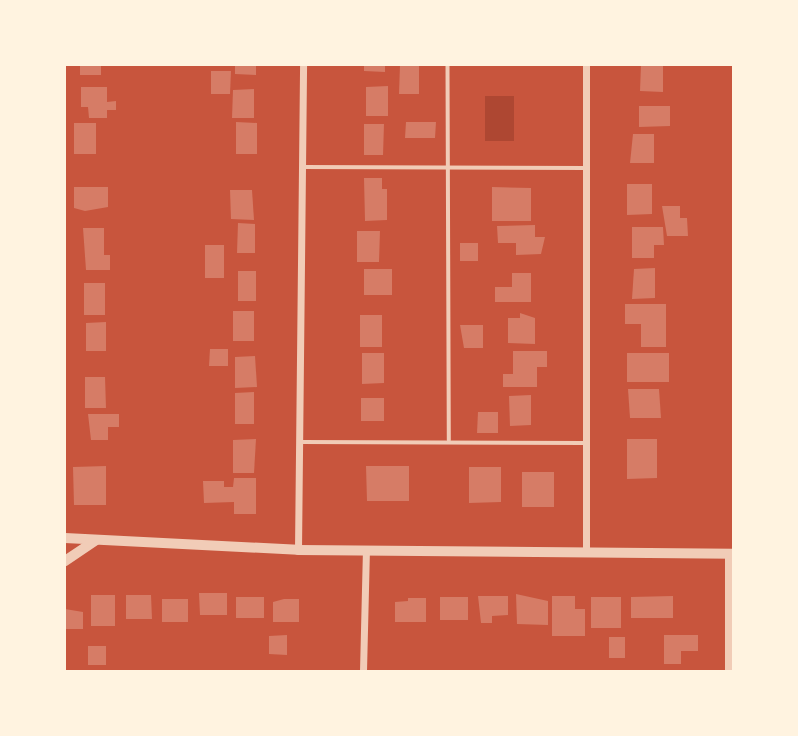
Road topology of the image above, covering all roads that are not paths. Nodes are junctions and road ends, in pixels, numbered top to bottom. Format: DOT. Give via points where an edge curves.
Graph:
graph roads {
  1 [pos="303,65"];
  2 [pos="448,65"];
  3 [pos="586,65"];
  4 [pos="302,167"];
  5 [pos="586,168"];
  6 [pos="449,170"];
  7 [pos="449,440"];
  8 [pos="299,442"];
  9 [pos="586,443"];
  10 [pos="65,538"];
  11 [pos="98,538"];
  12 [pos="298,551"];
  13 [pos="366,551"];
  14 [pos="586,552"];
  15 [pos="731,554"];
  16 [pos="65,561"];
  17 [pos="363,671"];
  18 [pos="728,671"];
  1 -- 4 [label="street"];
  2 -- 6 [label="lane"];
  3 -- 5 [label="street"];
  4 -- 6 [label="lane"];
  4 -- 8 [label="street"];
  5 -- 6 [label="lane"];
  5 -- 9 [label="street"];
  6 -- 7 [label="lane"];
  7 -- 8 [label="lane"];
  7 -- 9 [label="lane"];
  8 -- 12 [label="street"];
  9 -- 14 [label="street"];
  10 -- 11 [label="street"];
  11 -- 12 [label="street"];
  11 -- 16 [label="street"];
  12 -- 13 [label="street"];
  13 -- 14 [label="street"];
  13 -- 17 [label="street"];
  14 -- 15 [label="street"];
  15 -- 18 [label="street"];
}
